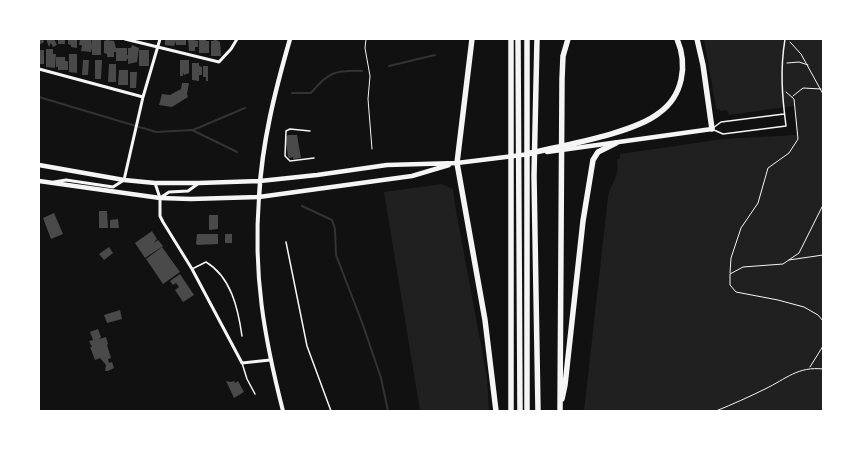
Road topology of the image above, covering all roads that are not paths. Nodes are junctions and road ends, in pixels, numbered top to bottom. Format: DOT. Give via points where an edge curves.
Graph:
graph roads {
  1 [pos="125,39"];
  2 [pos="160,39"];
  3 [pos="237,39"];
  4 [pos="290,39"];
  5 [pos="472,39"];
  6 [pos="511,39"];
  7 [pos="518,39"];
  8 [pos="527,39"];
  9 [pos="537,39"];
  10 [pos="568,39"];
  11 [pos="677,39"];
  12 [pos="697,39"];
  13 [pos="785,39"];
  14 [pos="159,48"];
  15 [pos="39,69"];
  16 [pos="143,97"];
  17 [pos="784,114"];
  18 [pos="712,129"];
  19 [pos="310,131"];
  20 [pos="616,143"];
  21 [pos="526,154"];
  22 [pos="314,158"];
  23 [pos="457,163"];
  24 [pos="39,165"];
  25 [pos="124,180"];
  26 [pos="39,181"];
  27 [pos="260,181"];
  28 [pos="46,183"];
  29 [pos="155,183"];
  30 [pos="199,183"];
  31 [pos="258,197"];
  32 [pos="160,198"];
  33 [pos="286,242"];
  34 [pos="192,268"];
  35 [pos="242,336"];
  36 [pos="270,360"];
  37 [pos="242,363"];
  38 [pos="255,394"];
  39 [pos="560,410"];
  40 [pos="282,411"];
  41 [pos="330,411"];
  42 [pos="496,411"];
  43 [pos="511,411"];
  44 [pos="520,411"];
  45 [pos="527,411"];
  46 [pos="538,411"];
  1 -- 14 [label="street"];
  2 -- 14 [label="street"];
  3 -- 14 [label="street" via="231,50 219,62"];
  4 -- 27 [label="main road" via="268,119"];
  5 -- 23 [label="highway"];
  6 -- 43 [label="highway"];
  7 -- 44 [label="highway"];
  8 -- 45 [label="highway"];
  9 -- 46 [label="highway" via="534,176"];
  10 -- 39 [label="highway" via="563,56"];
  11 -- 21 [label="highway" via="683,56 682,78 674,97 660,113 628,128"];
  12 -- 18 [label="highway"];
  13 -- 17 [label="lane" via="781,64"];
  14 -- 16 [label="street"];
  15 -- 16 [label="street"];
  16 -- 25 [label="street"];
  17 -- 18 [label="lane" via="721,122"];
  17 -- 18 [label="lane" via="786,126 723,134"];
  18 -- 20 [label="main road"];
  19 -- 22 [label="lane" via="286,131 285,156 290,161"];
  20 -- 21 [label="main road"];
  20 -- 39 [label="highway" via="598,152 593,160"];
  21 -- 23 [label="main road"];
  23 -- 27 [label="main road" via="387,165"];
  23 -- 31 [label="main road" via="412,176"];
  23 -- 42 [label="highway" via="485,320"];
  24 -- 25 [label="main road"];
  25 -- 28 [label="street" via="113,187 66,180"];
  25 -- 29 [label="main road"];
  26 -- 28 [label="main road"];
  27 -- 30 [label="main road"];
  27 -- 31 [label="main road"];
  28 -- 32 [label="main road"];
  29 -- 30 [label="main road"];
  29 -- 32 [label="street"];
  30 -- 32 [label="street" via="188,191 169,192"];
  31 -- 32 [label="main road"];
  31 -- 36 [label="main road" via="256,250"];
  32 -- 34 [label="street" via="160,216"];
  33 -- 41 [label="lane" via="307,346"];
  34 -- 35 [label="lane" via="206,262 217,268 226,281 240,319"];
  34 -- 37 [label="street"];
  36 -- 37 [label="street"];
  36 -- 40 [label="main road"];
  37 -- 38 [label="lane"];
}
